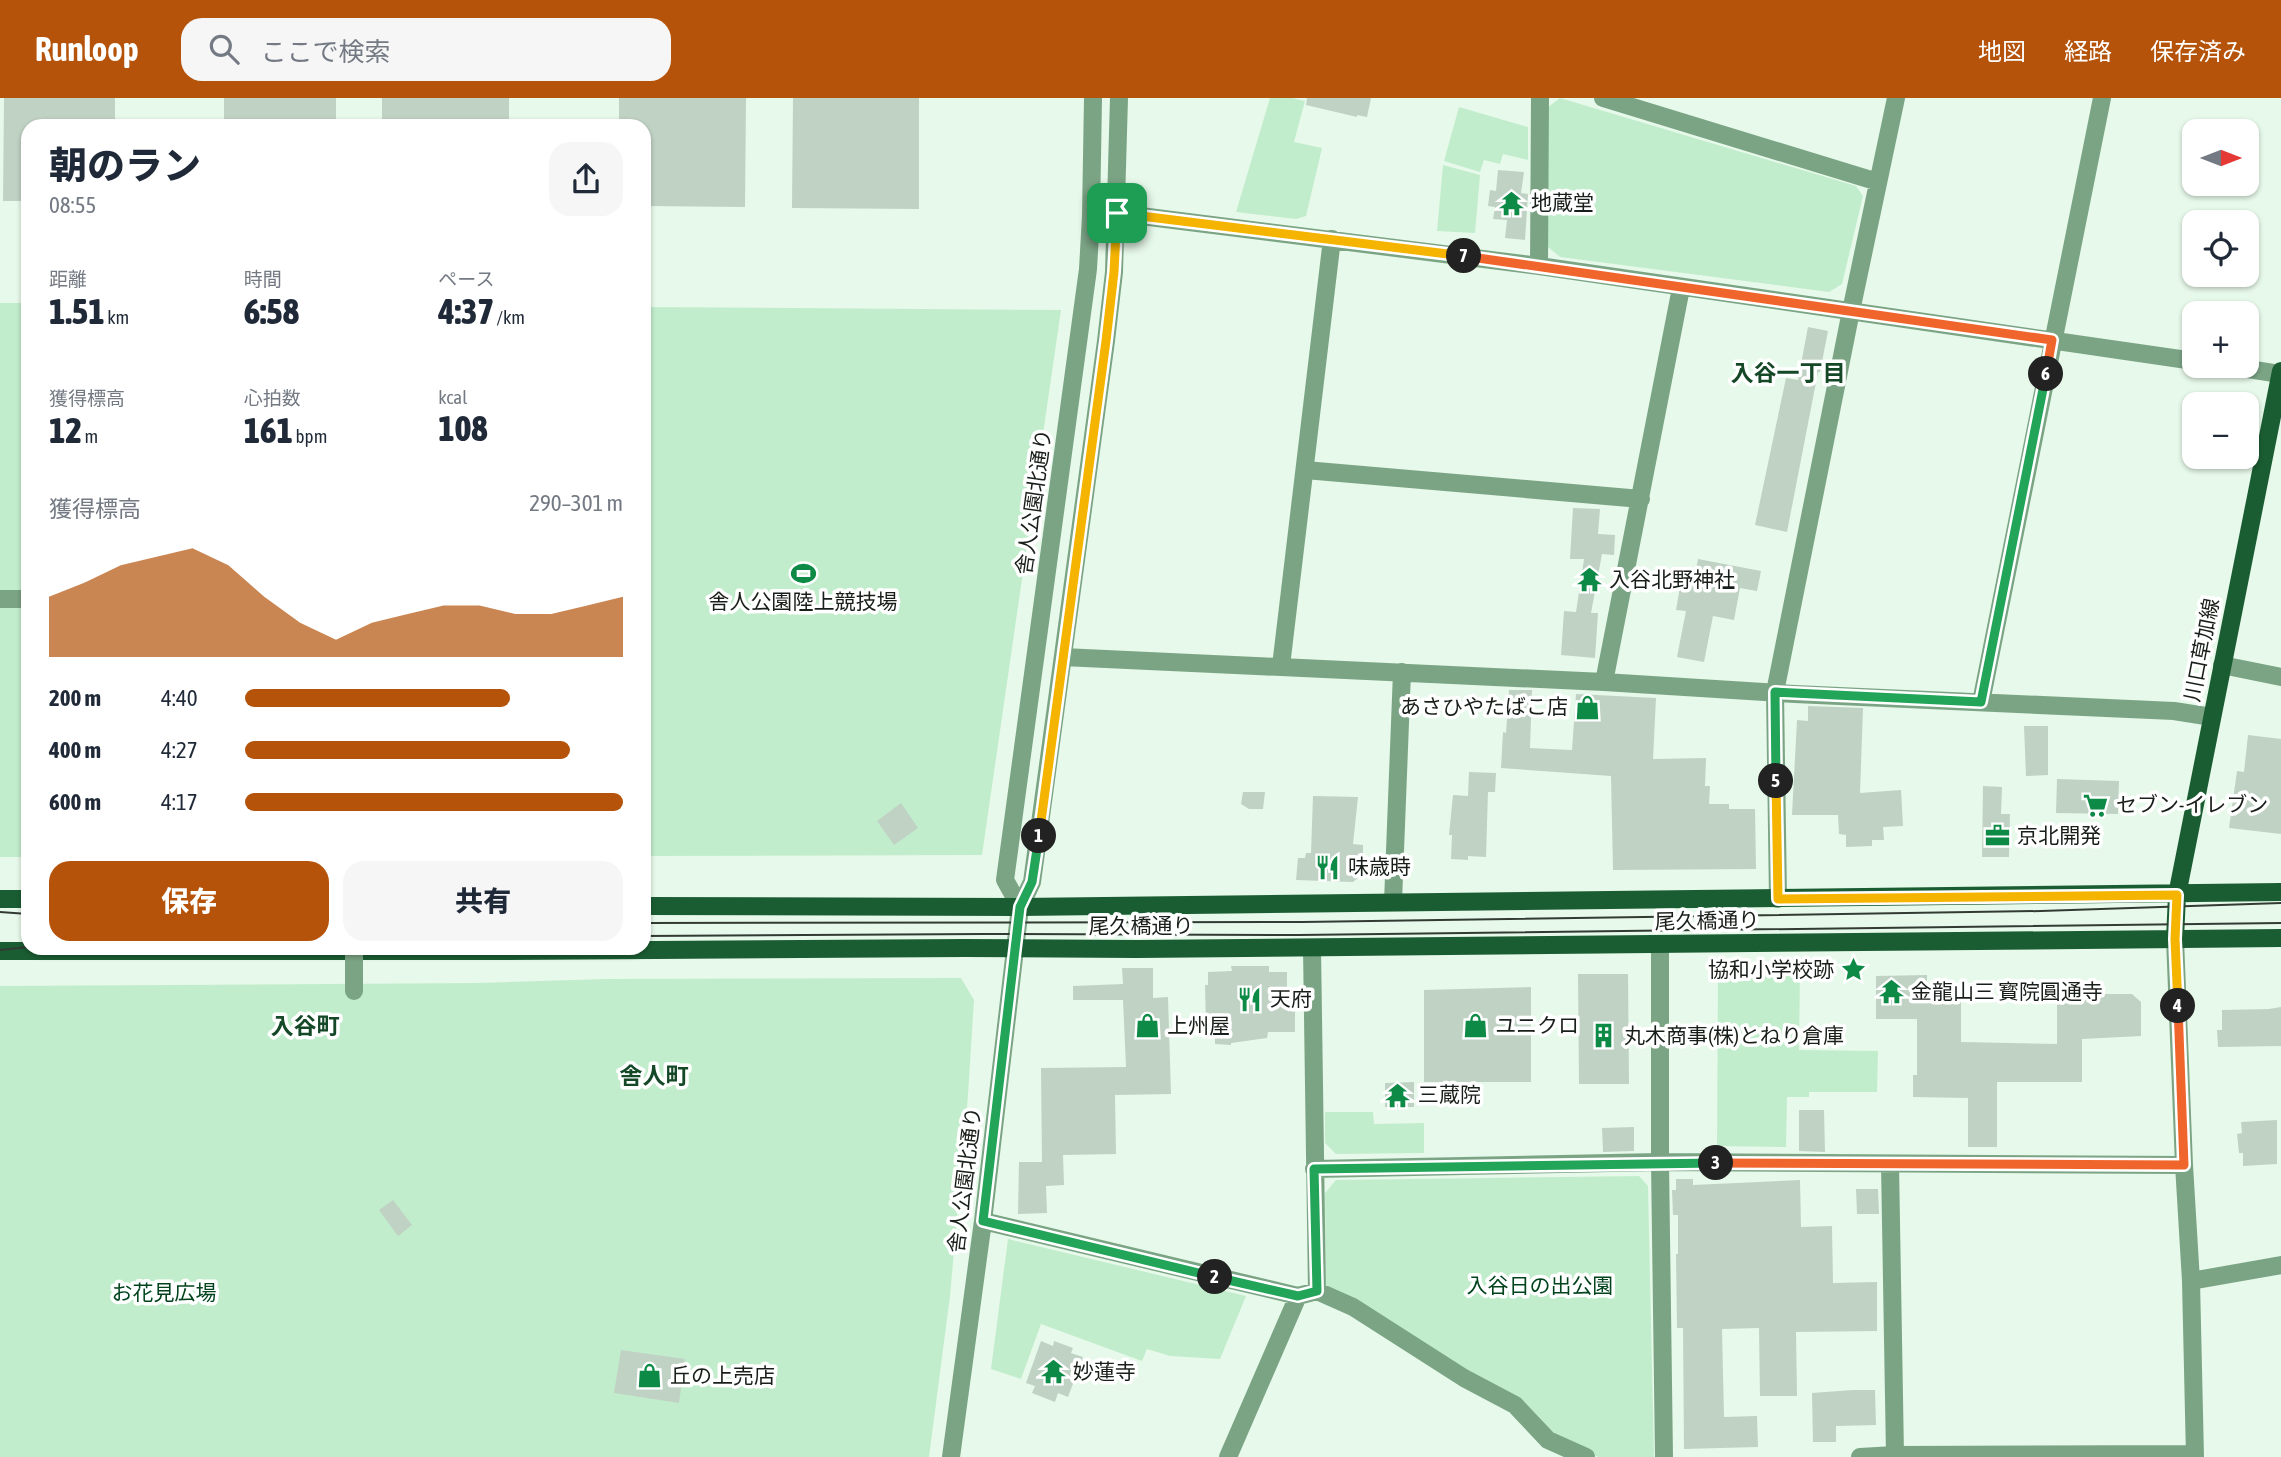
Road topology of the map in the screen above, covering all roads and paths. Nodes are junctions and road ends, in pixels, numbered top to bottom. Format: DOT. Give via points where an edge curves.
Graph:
graph roads {
  1 [pos="1093,98"];
  2 [pos="1119,98"];
  3 [pos="1540,98"];
  4 [pos="1603,98"];
  5 [pos="1896,98"];
  6 [pos="2102,98"];
  7 [pos="1655,105"];
  8 [pos="1878,182"];
  9 [pos="1117,213"];
  10 [pos="1332,240"];
  11 [pos="1539,266"];
  12 [pos="1682,288"];
  13 [pos="1851,311"];
  14 [pos="2052,340"];
  15 [pos="2182,359"];
  16 [pos="2259,370"];
  17 [pos="2281,373"];
  18 [pos="1305,470"];
  19 [pos="1641,499"];
  20 [pos="0,599"];
  21 [pos="21,599"];
  22 [pos="1063,657"];
  23 [pos="2222,665"];
  24 [pos="1281,666"];
  25 [pos="1402,672"];
  26 [pos="2281,677"];
  27 [pos="1604,682"];
  28 [pos="1775,692"];
  29 [pos="1981,702"];
  30 [pos="2212,717"];
  31 [pos="2281,892"];
  32 [pos="2177,895"];
  33 [pos="0,899"];
  34 [pos="21,899"];
  35 [pos="1778,899"];
  36 [pos="1392,902"];
  37 [pos="651,906"];
  38 [pos="1020,907"];
  39 [pos="2281,938"];
  40 [pos="2175,939"];
  41 [pos="1660,944"];
  42 [pos="1015,948"];
  43 [pos="1312,948"];
  44 [pos="651,950"];
  45 [pos="0,951"];
  46 [pos="21,951"];
  47 [pos="354,955"];
  48 [pos="354,991"];
  49 [pos="1660,1162"];
  50 [pos="1890,1164"];
  51 [pos="2184,1165"];
  52 [pos="1314,1169"];
  53 [pos="983,1221"];
  54 [pos="2281,1265"];
  55 [pos="2192,1281"];
  56 [pos="1317,1291"];
  57 [pos="1298,1296"];
  58 [pos="1895,1455"];
  59 [pos="2195,1455"];
  60 [pos="951,1457"];
  61 [pos="1228,1457"];
  62 [pos="1586,1457"];
  63 [pos="1664,1457"];
  64 [pos="1860,1457"];
  1 -- 38 [label="street, 舎人公園北通り" via="1087,269 1005,880"];
  2 -- 9 [label="street, 舎人公園北通り"];
  3 -- 11 [label="street"];
  4 -- 7 [label="street"];
  5 -- 8 [label="street"];
  6 -- 14 [label="street"];
  7 -- 8 [label="street"];
  8 -- 13 [label="street"];
  9 -- 10 [label="street"];
  9 -- 22 [label="street, 舎人公園北通り" via="1106,341"];
  10 -- 11 [label="street"];
  10 -- 18 [label="street"];
  11 -- 12 [label="street"];
  12 -- 13 [label="street"];
  12 -- 19 [label="street"];
  13 -- 14 [label="street"];
  13 -- 28 [label="street"];
  14 -- 15 [label="street"];
  14 -- 29 [label="street"];
  16 -- 17 [label="street"];
  17 -- 23 [label="main road, 川口草加線"];
  18 -- 19 [label="street"];
  18 -- 24 [label="street"];
  19 -- 27 [label="street"];
  20 -- 21 [label="street"];
  22 -- 24 [label="street"];
  22 -- 38 [label="street, 舎人公園北通り" via="1032,882"];
  23 -- 26 [label="street"];
  23 -- 30 [label="main road, 川口草加線"];
  24 -- 25 [label="street"];
  25 -- 27 [label="street"];
  25 -- 36 [label="street"];
  27 -- 28 [label="street"];
  28 -- 29 [label="street"];
  28 -- 35 [label="street"];
  29 -- 30 [label="street" via="2174,711"];
  30 -- 32 [label="main road, 川口草加線"];
  31 -- 32 [label="main road, 尾久橋通り"];
  32 -- 35 [label="main road, 尾久橋通り"];
  32 -- 40 [label="main road, 川口草加線"];
  33 -- 34 [label="main road"];
  35 -- 36 [label="main road, 尾久橋通り"];
  36 -- 38 [label="main road, 尾久橋通り"];
  37 -- 38 [label="main road, 尾久橋通り"];
  38 -- 42 [label="street, 舎人公園北通り"];
  39 -- 40 [label="main road, 尾久橋通り"];
  40 -- 41 [label="main road, 尾久橋通り"];
  40 -- 51 [label="street"];
  41 -- 43 [label="main road, 尾久橋通り"];
  41 -- 49 [label="street"];
  42 -- 43 [label="main road, 尾久橋通り"];
  42 -- 44 [label="main road, 尾久橋通り"];
  42 -- 53 [label="street, 舎人公園北通り"];
  43 -- 52 [label="street"];
  45 -- 46 [label="main road, 尾久橋通り"];
  47 -- 48 [label="street, bridge"];
  49 -- 50 [label="street"];
  49 -- 52 [label="street"];
  49 -- 63 [label="street"];
  50 -- 51 [label="street"];
  50 -- 58 [label="street"];
  51 -- 55 [label="street"];
  52 -- 56 [label="street"];
  53 -- 57 [label="street"];
  53 -- 60 [label="street, 舎人公園北通り"];
  54 -- 55 [label="street"];
  55 -- 59 [label="street"];
  56 -- 57 [label="street"];
  56 -- 62 [label="street" via="1353,1307 1514,1405 1548,1440"];
  57 -- 61 [label="street"];
  58 -- 59 [label="street"];
  58 -- 64 [label="street"];
}
